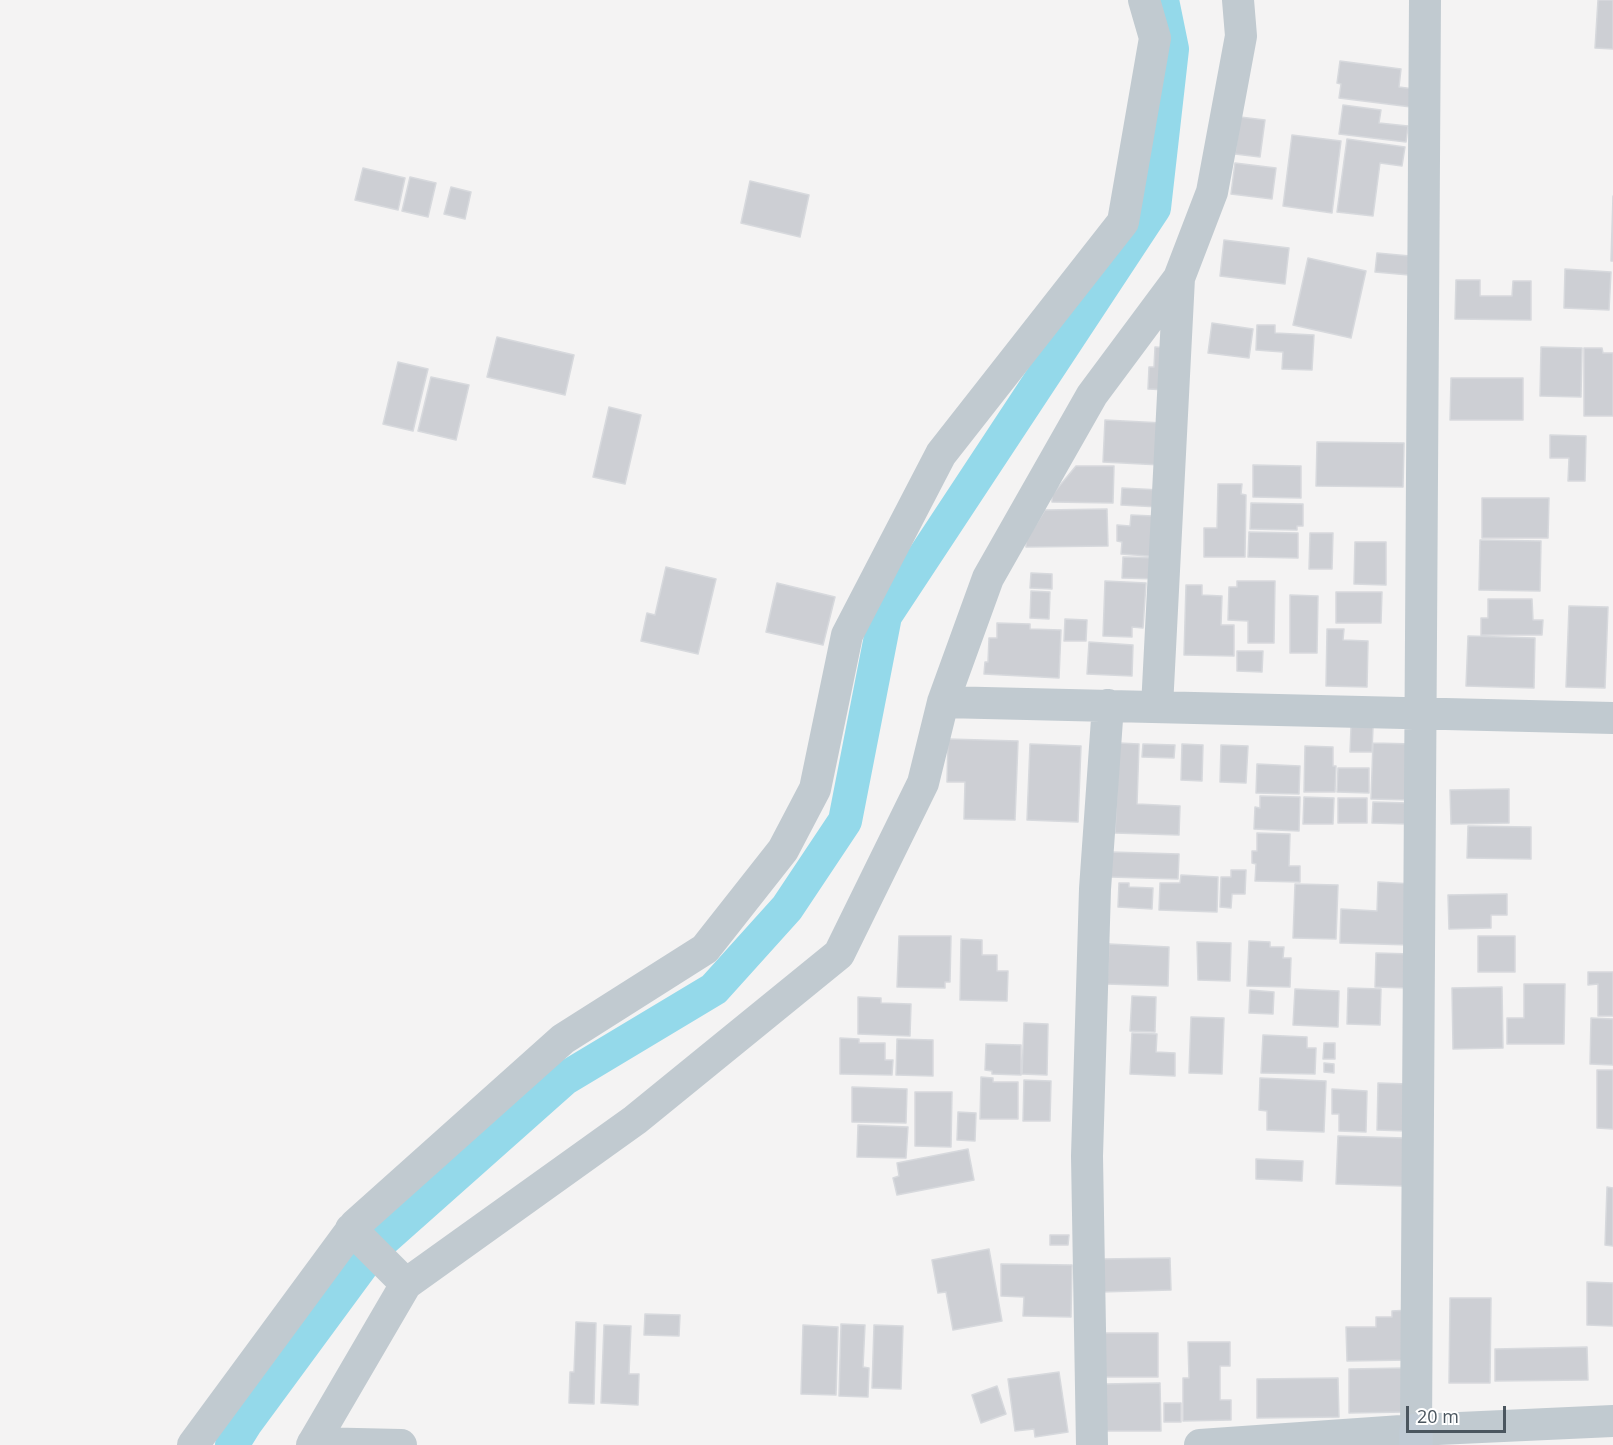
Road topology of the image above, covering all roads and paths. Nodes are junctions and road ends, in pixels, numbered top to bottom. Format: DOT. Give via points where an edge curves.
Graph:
graph roads {
  1 [pos="1144,0"];
  2 [pos="1238,0"];
  3 [pos="1425,0"];
  4 [pos="1179,278"];
  5 [pos="943,702"];
  6 [pos="1108,705"];
  7 [pos="1157,707"];
  8 [pos="1420,714"];
  9 [pos="1613,718"];
  10 [pos="351,1229"];
  11 [pos="406,1284"];
  12 [pos="1613,1420"];
  13 [pos="1416,1437"];
  14 [pos="313,1444"];
  15 [pos="193,1445"];
  16 [pos="401,1445"];
  17 [pos="1092,1445"];
  18 [pos="1200,1445"];
  1 -- 10 [label="street" via="1155,38 1123,222 941,454 848,635 815,789 783,850 705,949 563,1039"];
  2 -- 4 [label="street" via="1241,36 1212,192"];
  3 -- 8 [label="street"];
  4 -- 5 [label="street" via="1092,395 988,578"];
  4 -- 7 [label="street"];
  5 -- 6 [label="street"];
  5 -- 11 [label="street" via="923,783 839,954 635,1120"];
  6 -- 7 [label="street"];
  6 -- 17 [label="street" via="1095,890 1088,1156"];
  7 -- 8 [label="street"];
  8 -- 9 [label="street"];
  8 -- 13 [label="street"];
  10 -- 11 [label="street"];
  10 -- 15 [label="street"];
  11 -- 14 [label="street"];
  12 -- 13 [label="street"];
  13 -- 18 [label="street"];
  14 -- 16 [label="street"];
}
